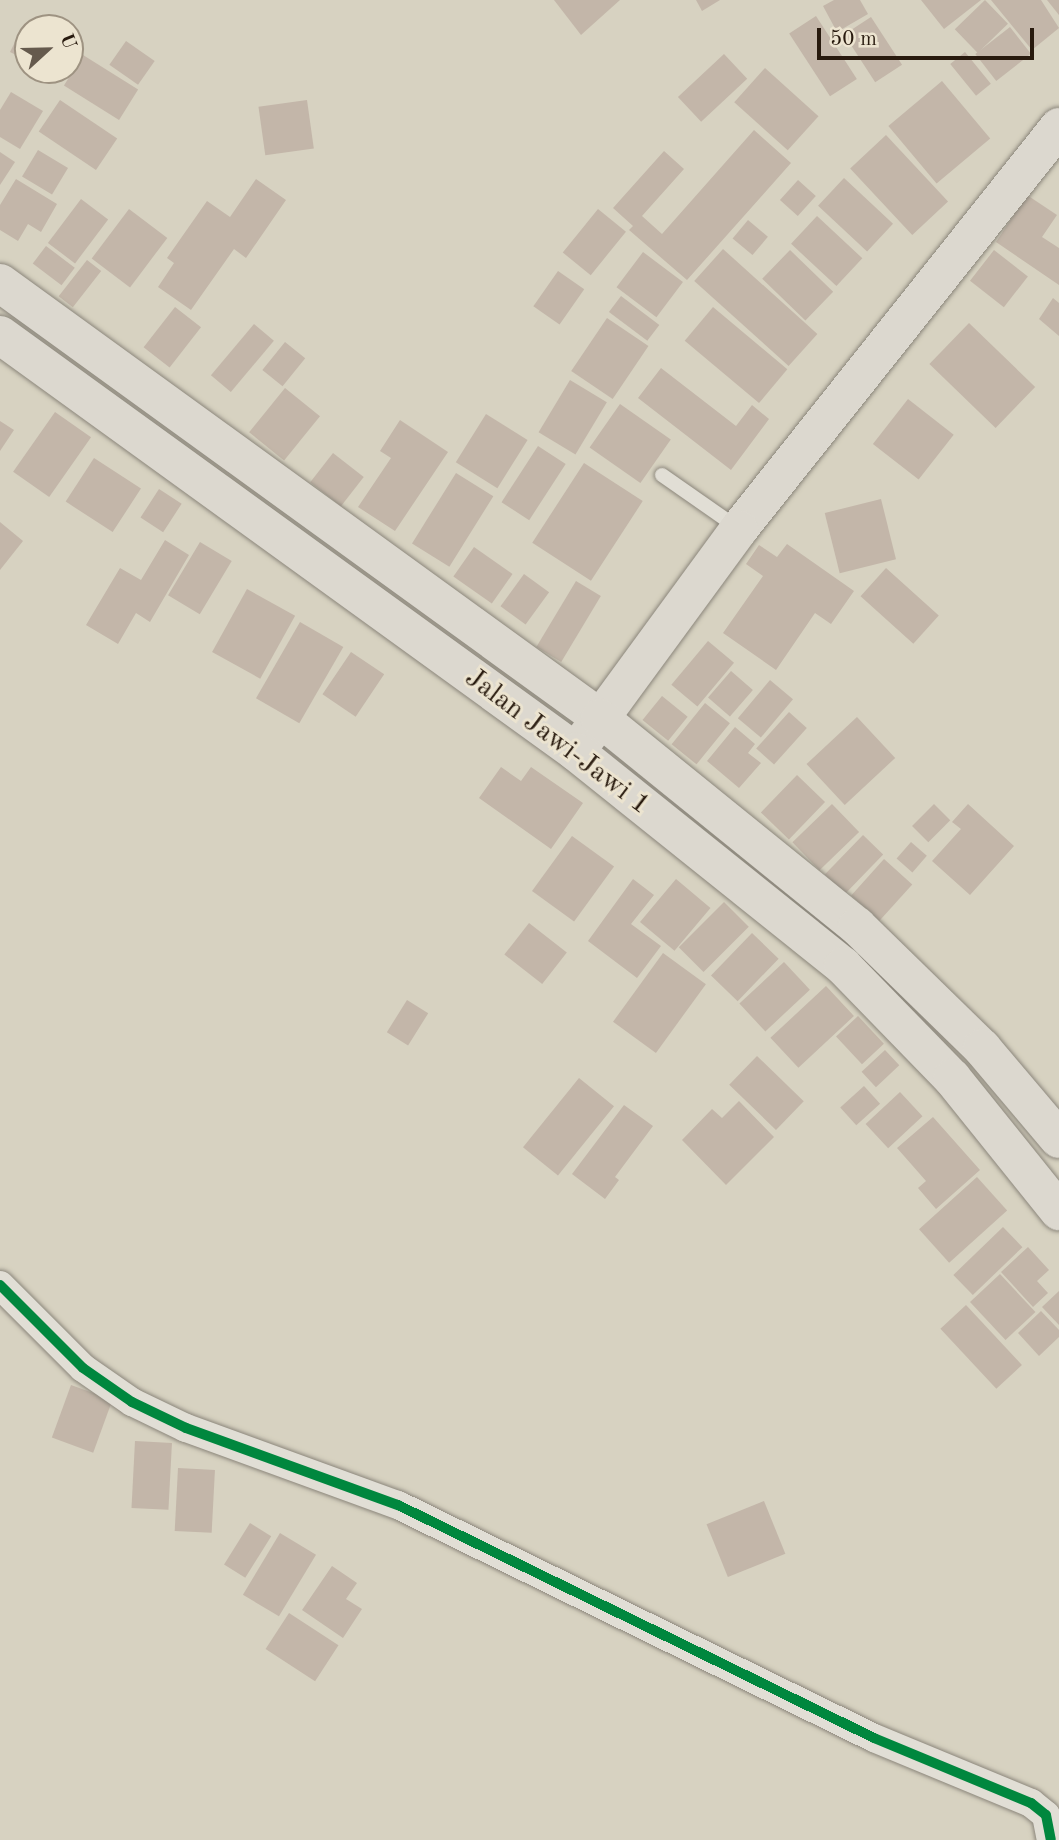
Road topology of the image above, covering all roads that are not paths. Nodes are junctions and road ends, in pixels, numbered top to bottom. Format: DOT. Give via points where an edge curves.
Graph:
graph roads {
  1 [pos="1059,127"];
  2 [pos="0,283"];
  3 [pos="32,304"];
  4 [pos="4,338"];
  5 [pos="663,475"];
  6 [pos="739,528"];
  7 [pos="600,718"];
  8 [pos="576,752"];
  9 [pos="1059,1139"];
  10 [pos="1059,1211"];
  11 [pos="0,1285"];
  12 [pos="1051,1840"];
  1 -- 6 [label="main road"];
  2 -- 3 [label="main road"];
  3 -- 4 [label="main road"];
  3 -- 7 [label="main road"];
  4 -- 8 [label="main road, Jalan Jawi-Jawi 1"];
  5 -- 6 [label="lane"];
  6 -- 7 [label="main road"];
  7 -- 8 [label="main road"];
  7 -- 9 [label="main road" via="857,926 982,1048"];
  8 -- 10 [label="main road, Jalan Jawi-Jawi 1" via="843,966 952,1078"];
  11 -- 12 [label="street" via="83,1368 132,1402 186,1428 398,1505 874,1738 1031,1803 1046,1815"];
}
